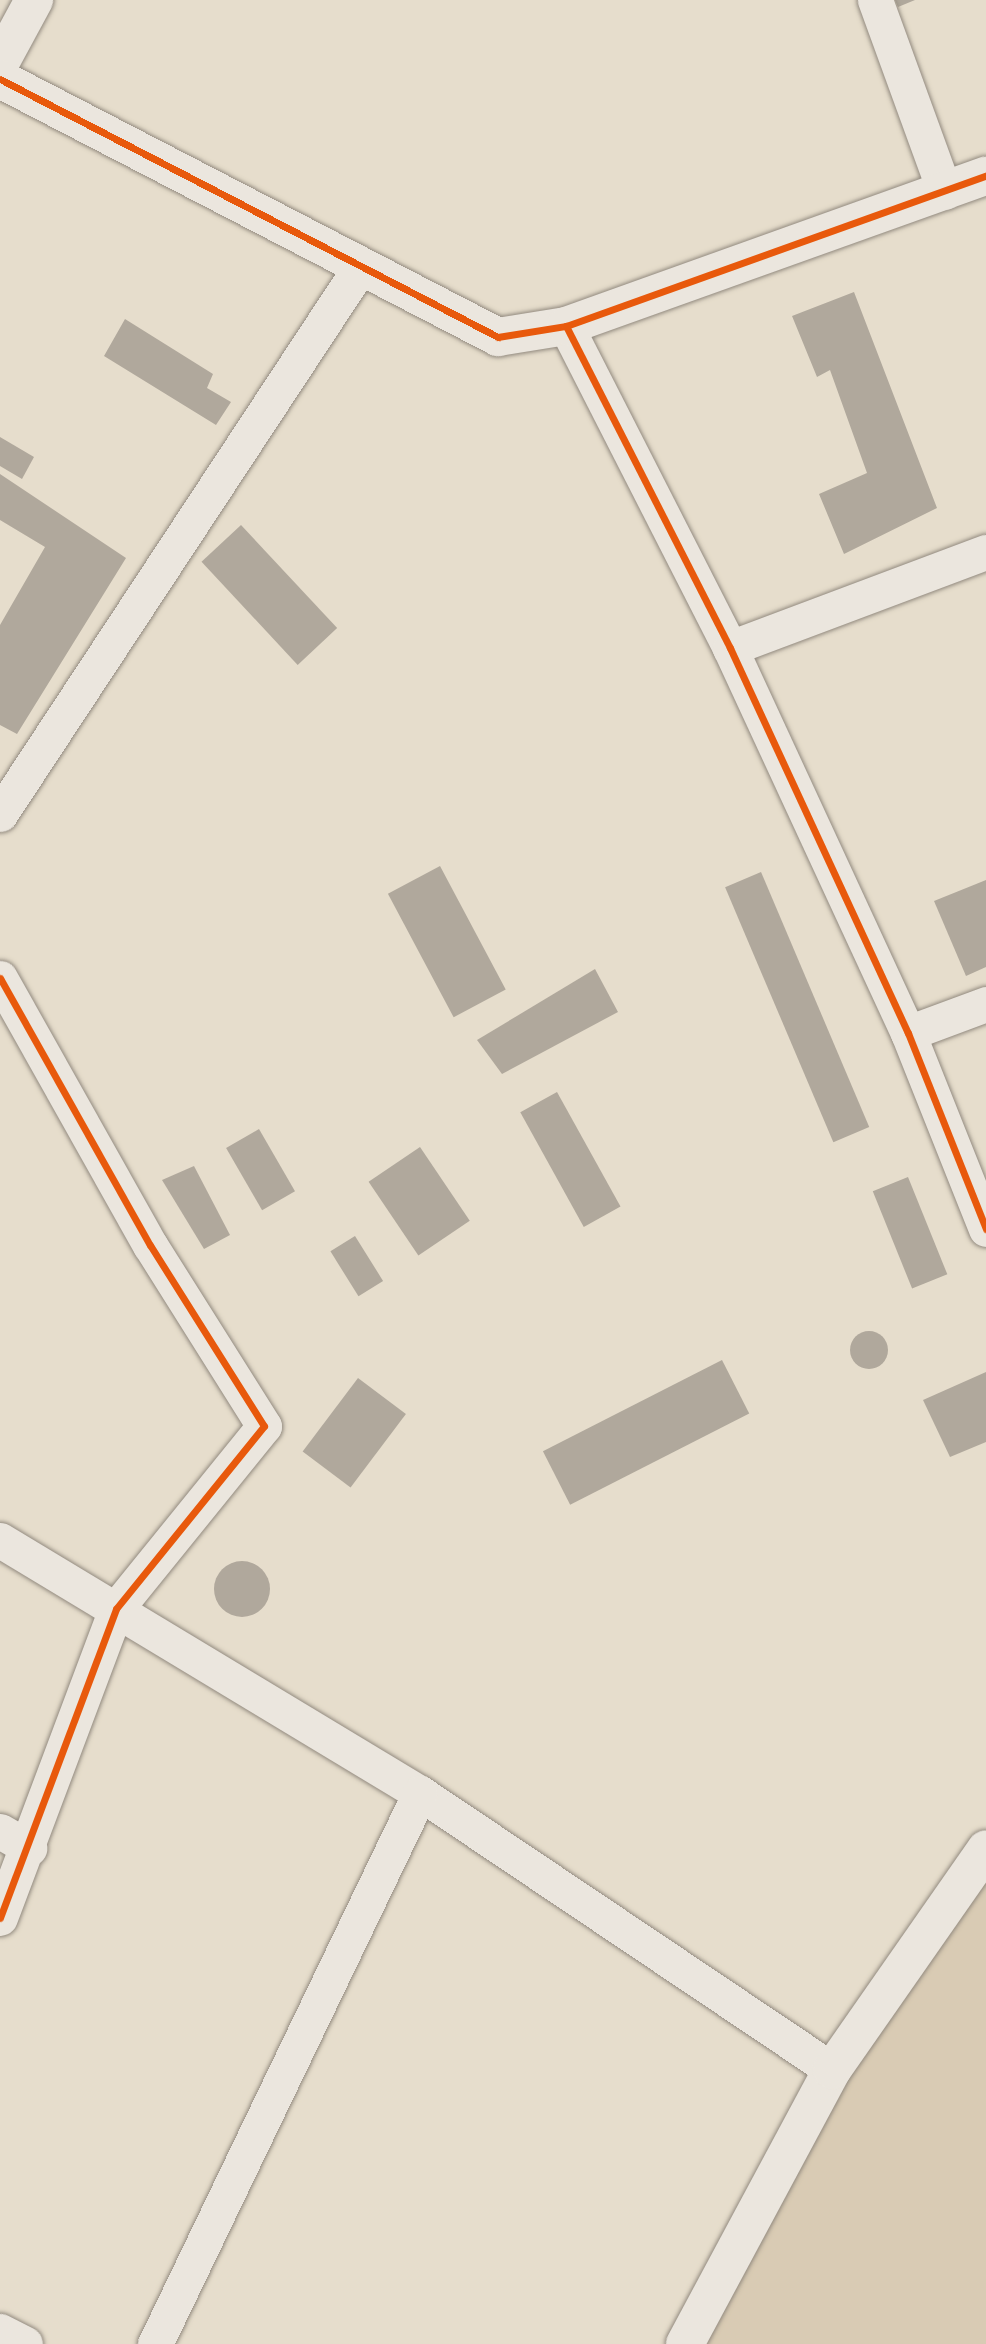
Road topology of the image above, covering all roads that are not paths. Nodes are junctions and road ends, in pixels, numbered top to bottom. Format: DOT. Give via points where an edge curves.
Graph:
graph roads {
  1 [pos="34,0"];
  2 [pos="875,0"];
  3 [pos="0,63"];
  4 [pos="0,79"];
  5 [pos="986,176"];
  6 [pos="945,192"];
  7 [pos="359,269"];
  8 [pos="566,326"];
  9 [pos="986,552"];
  10 [pos="730,648"];
  11 [pos="0,814"];
  12 [pos="0,978"];
  13 [pos="986,1004"];
  14 [pos="908,1033"];
  15 [pos="986,1229"];
  16 [pos="0,1540"];
  17 [pos="116,1609"];
  18 [pos="420,1793"];
  19 [pos="14,1840"];
  20 [pos="986,1849"];
  21 [pos="0,1918"];
  22 [pos="832,2070"];
  23 [pos="0,2331"];
  24 [pos="25,2344"];
  25 [pos="155,2344"];
  26 [pos="685,2344"];
  1 -- 3 [label="street"];
  2 -- 6 [label="street"];
  4 -- 7 [label="street"];
  5 -- 6 [label="street"];
  6 -- 8 [label="street"];
  7 -- 8 [label="street" via="487,334 516,338"];
  7 -- 11 [label="street"];
  8 -- 10 [label="street"];
  9 -- 10 [label="street"];
  10 -- 14 [label="street"];
  12 -- 17 [label="street" via="150,1245 264,1426"];
  13 -- 14 [label="street"];
  14 -- 15 [label="street"];
  16 -- 17 [label="street"];
  17 -- 18 [label="street"];
  17 -- 19 [label="street"];
  18 -- 22 [label="street"];
  18 -- 25 [label="street"];
  19 -- 21 [label="street"];
  20 -- 22 [label="street"];
  22 -- 26 [label="street"];
  23 -- 24 [label="street"];
}
